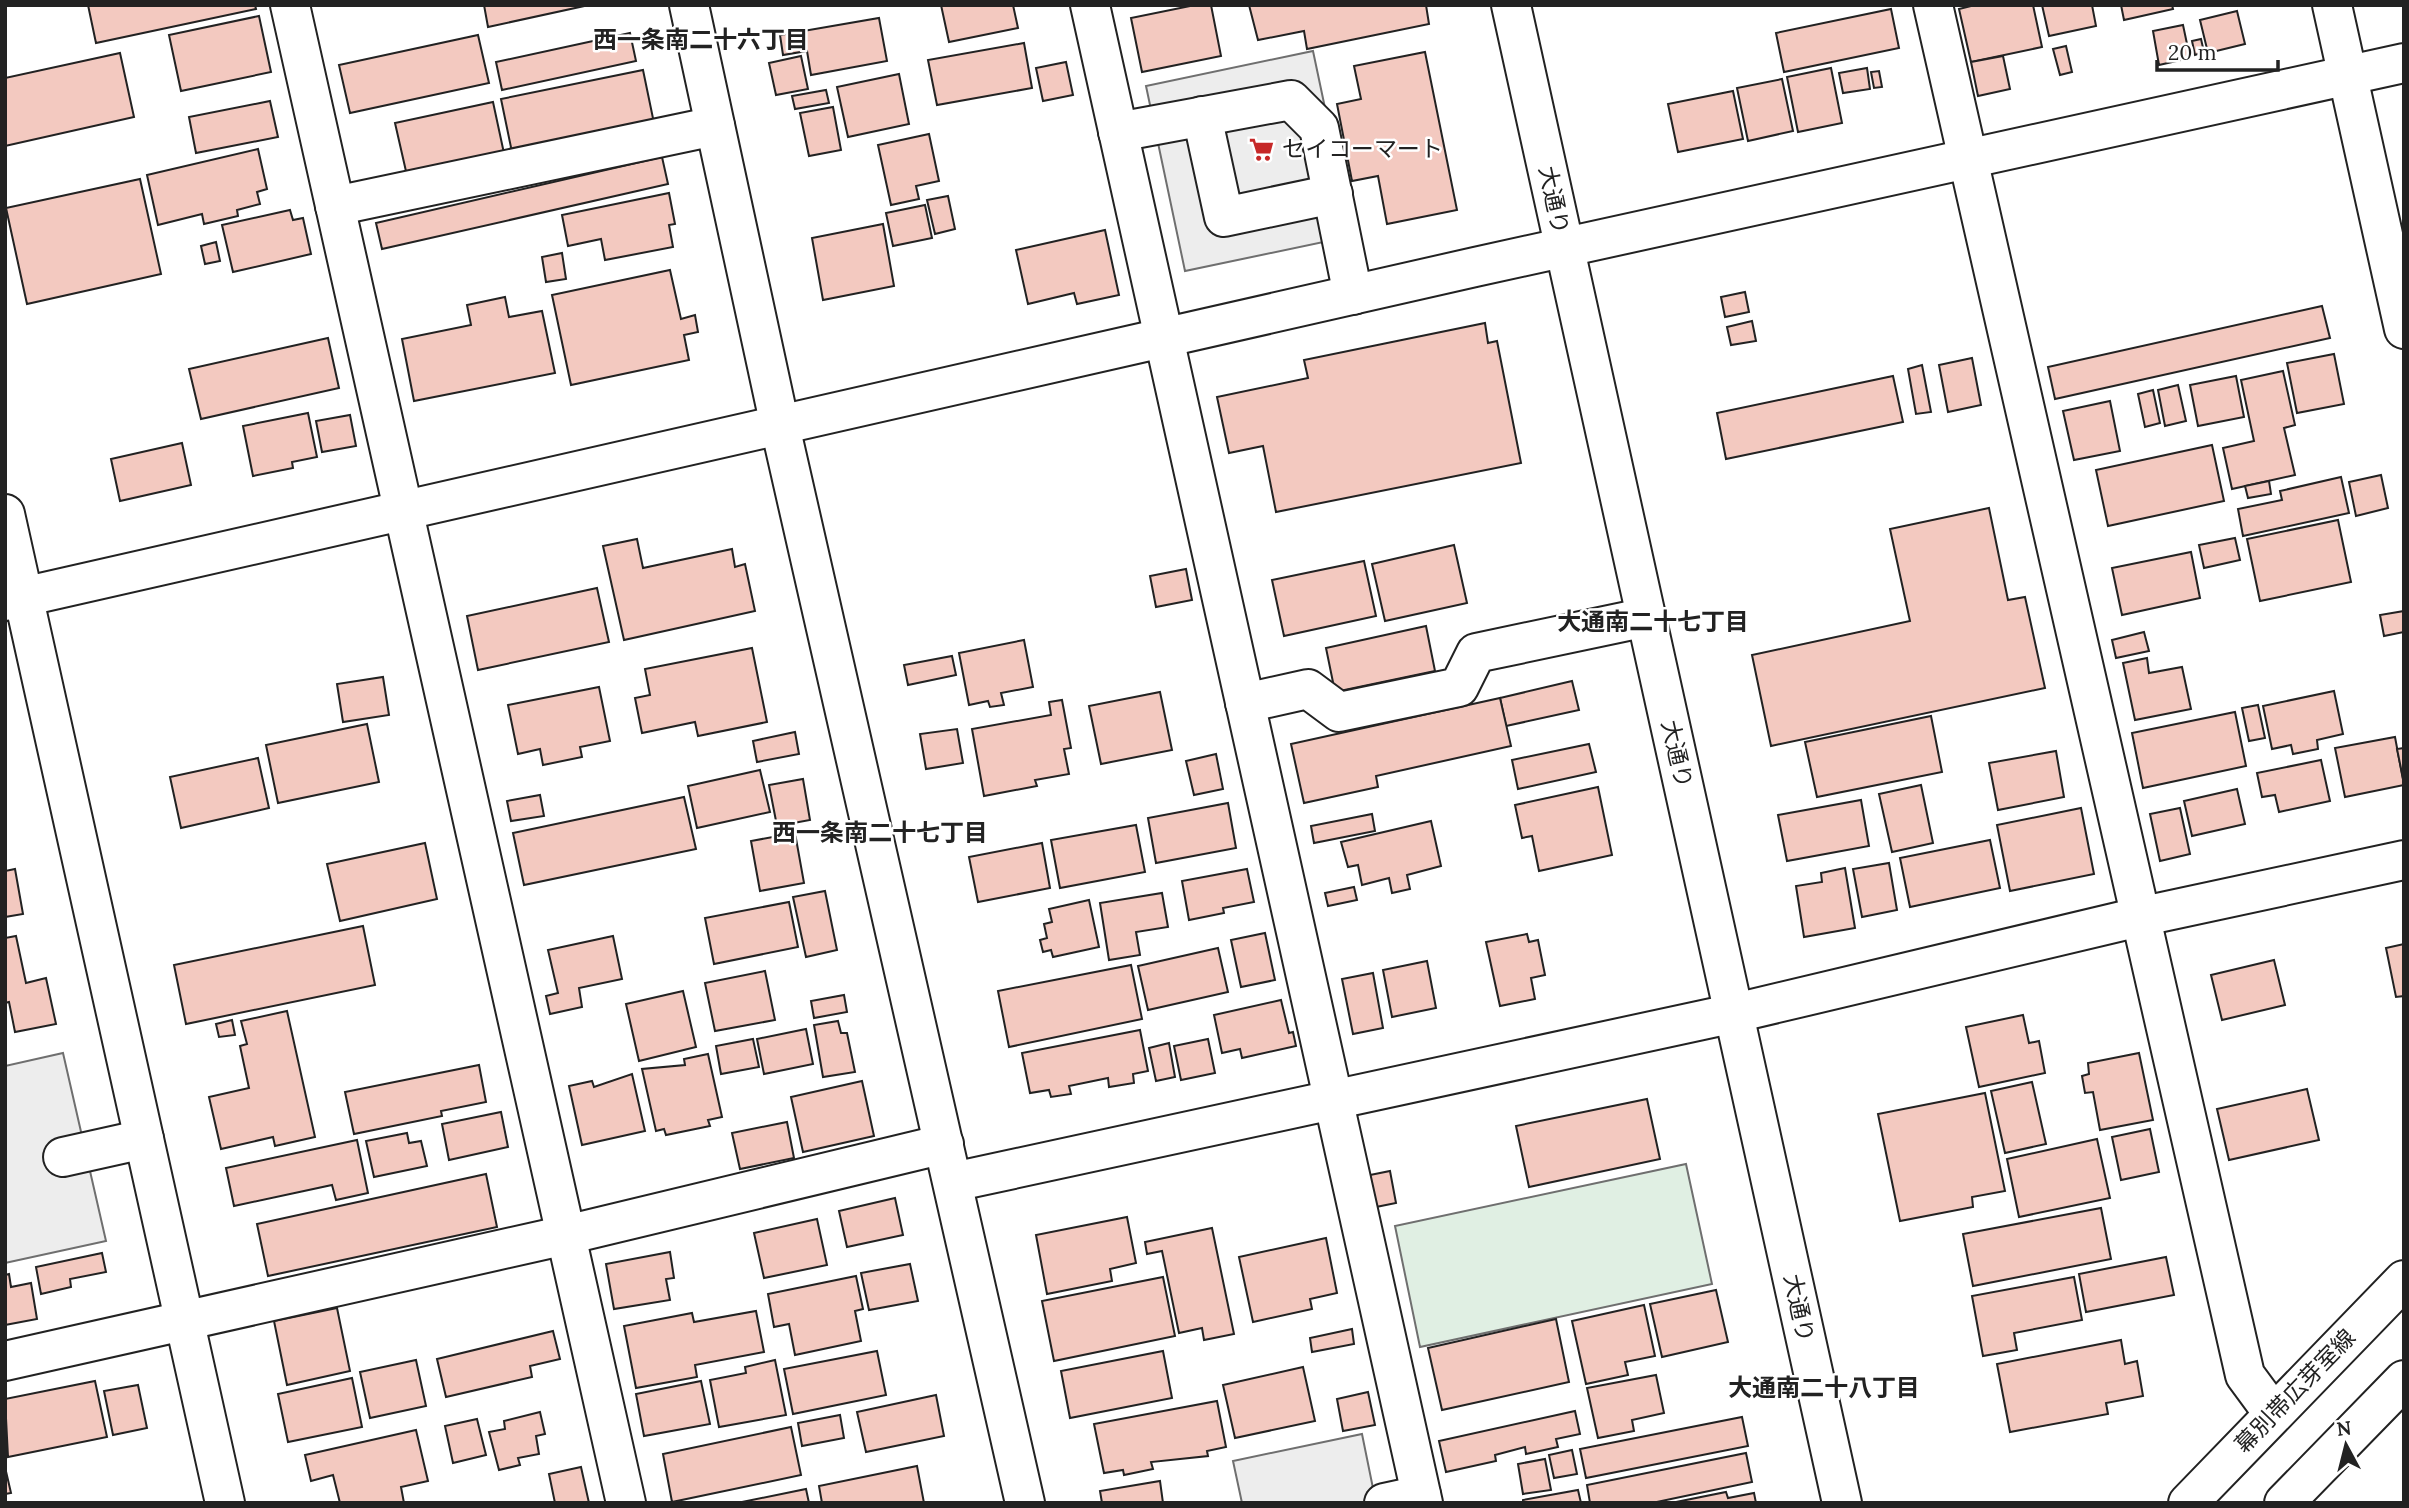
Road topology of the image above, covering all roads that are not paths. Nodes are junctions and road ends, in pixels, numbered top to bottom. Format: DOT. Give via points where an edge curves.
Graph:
graph roads {
  1 [pos="290,5"];
  2 [pos="689,5"];
  3 [pos="1090,5"];
  4 [pos="1511,5"];
  5 [pos="1933,5"];
  6 [pos="2332,5"];
  7 [pos="2404,63"];
  8 [pos="2347,75"];
  9 [pos="1202,116"];
  10 [pos="715,127"];
  11 [pos="1118,132"];
  12 [pos="1967,160"];
  13 [pos="1332,194"];
  14 [pos="335,206"];
  15 [pos="1564,247"];
  16 [pos="1353,295"];
  17 [pos="2402,317"];
  18 [pos="1163,337"];
  19 [pos="780,426"];
  20 [pos="402,510"];
  21 [pos="5,514"];
  22 [pos="14,599"];
  23 [pos="1647,617"];
  24 [pos="1245,703"];
  25 [pos="2404,860"];
  26 [pos="2139,917"];
  27 [pos="1735,1013"];
  28 [pos="1332,1099"];
  29 [pos="144,1139"];
  30 [pos="944,1144"];
  31 [pos="63,1157"];
  32 [pos="953,1182"];
  33 [pos="566,1235"];
  34 [pos="2404,1280"];
  35 [pos="184,1321"];
  36 [pos="5,1361"];
  37 [pos="2404,1380"];
  38 [pos="2273,1413"];
  39 [pos="1422,1499"];
  40 [pos="225,1503"];
  41 [pos="626,1503"];
  42 [pos="1025,1503"];
  43 [pos="1384,1503"];
  44 [pos="1842,1503"];
  45 [pos="2188,1503"];
  46 [pos="2284,1503"];
  1 -- 14 [label="main road"];
  2 -- 10 [label="main road"];
  3 -- 11 [label="main road"];
  4 -- 15 [label="main road, 大通り"];
  5 -- 12 [label="main road"];
  6 -- 8 [label="main road"];
  7 -- 8 [label="main road"];
  8 -- 12 [label="main road"];
  8 -- 17 [label="main road"];
  9 -- 11 [label="main road"];
  9 -- 13 [label="main road" via="1291,100 1319,128"];
  9 -- 13 [label="main road" via="1224,217"];
  10 -- 14 [label="main road"];
  10 -- 19 [label="main road"];
  11 -- 18 [label="main road"];
  12 -- 15 [label="main road"];
  12 -- 26 [label="main road"];
  13 -- 16 [label="main road"];
  14 -- 20 [label="main road"];
  15 -- 16 [label="main road"];
  15 -- 23 [label="main road, 大通り"];
  16 -- 18 [label="main road"];
  18 -- 19 [label="main road"];
  18 -- 24 [label="main road"];
  19 -- 20 [label="main road"];
  19 -- 30 [label="main road"];
  20 -- 22 [label="main road"];
  20 -- 33 [label="main road"];
  21 -- 22 [label="main road"];
  22 -- 29 [label="main road"];
  23 -- 24 [label="main road" via="1476,653 1459,687 1339,712 1308,690"];
  23 -- 27 [label="main road, 大通り"];
  24 -- 28 [label="main road"];
  25 -- 26 [label="main road"];
  26 -- 27 [label="main road"];
  26 -- 38 [label="main road" via="2245,1375"];
  27 -- 28 [label="main road"];
  27 -- 44 [label="main road, 大通り"];
  28 -- 32 [label="main road"];
  28 -- 39 [label="main road"];
  29 -- 31 [label="main road"];
  29 -- 35 [label="main road"];
  30 -- 32 [label="main road"];
  30 -- 33 [label="main road"];
  32 -- 42 [label="main road"];
  33 -- 35 [label="main road"];
  33 -- 41 [label="main road"];
  34 -- 38 [label="main road, 幕別帯広芽室線"];
  35 -- 36 [label="main road"];
  35 -- 40 [label="main road"];
  37 -- 46 [label="main road"];
  38 -- 45 [label="main road, 幕別帯広芽室線"];
  39 -- 43 [label="main road"];
}
